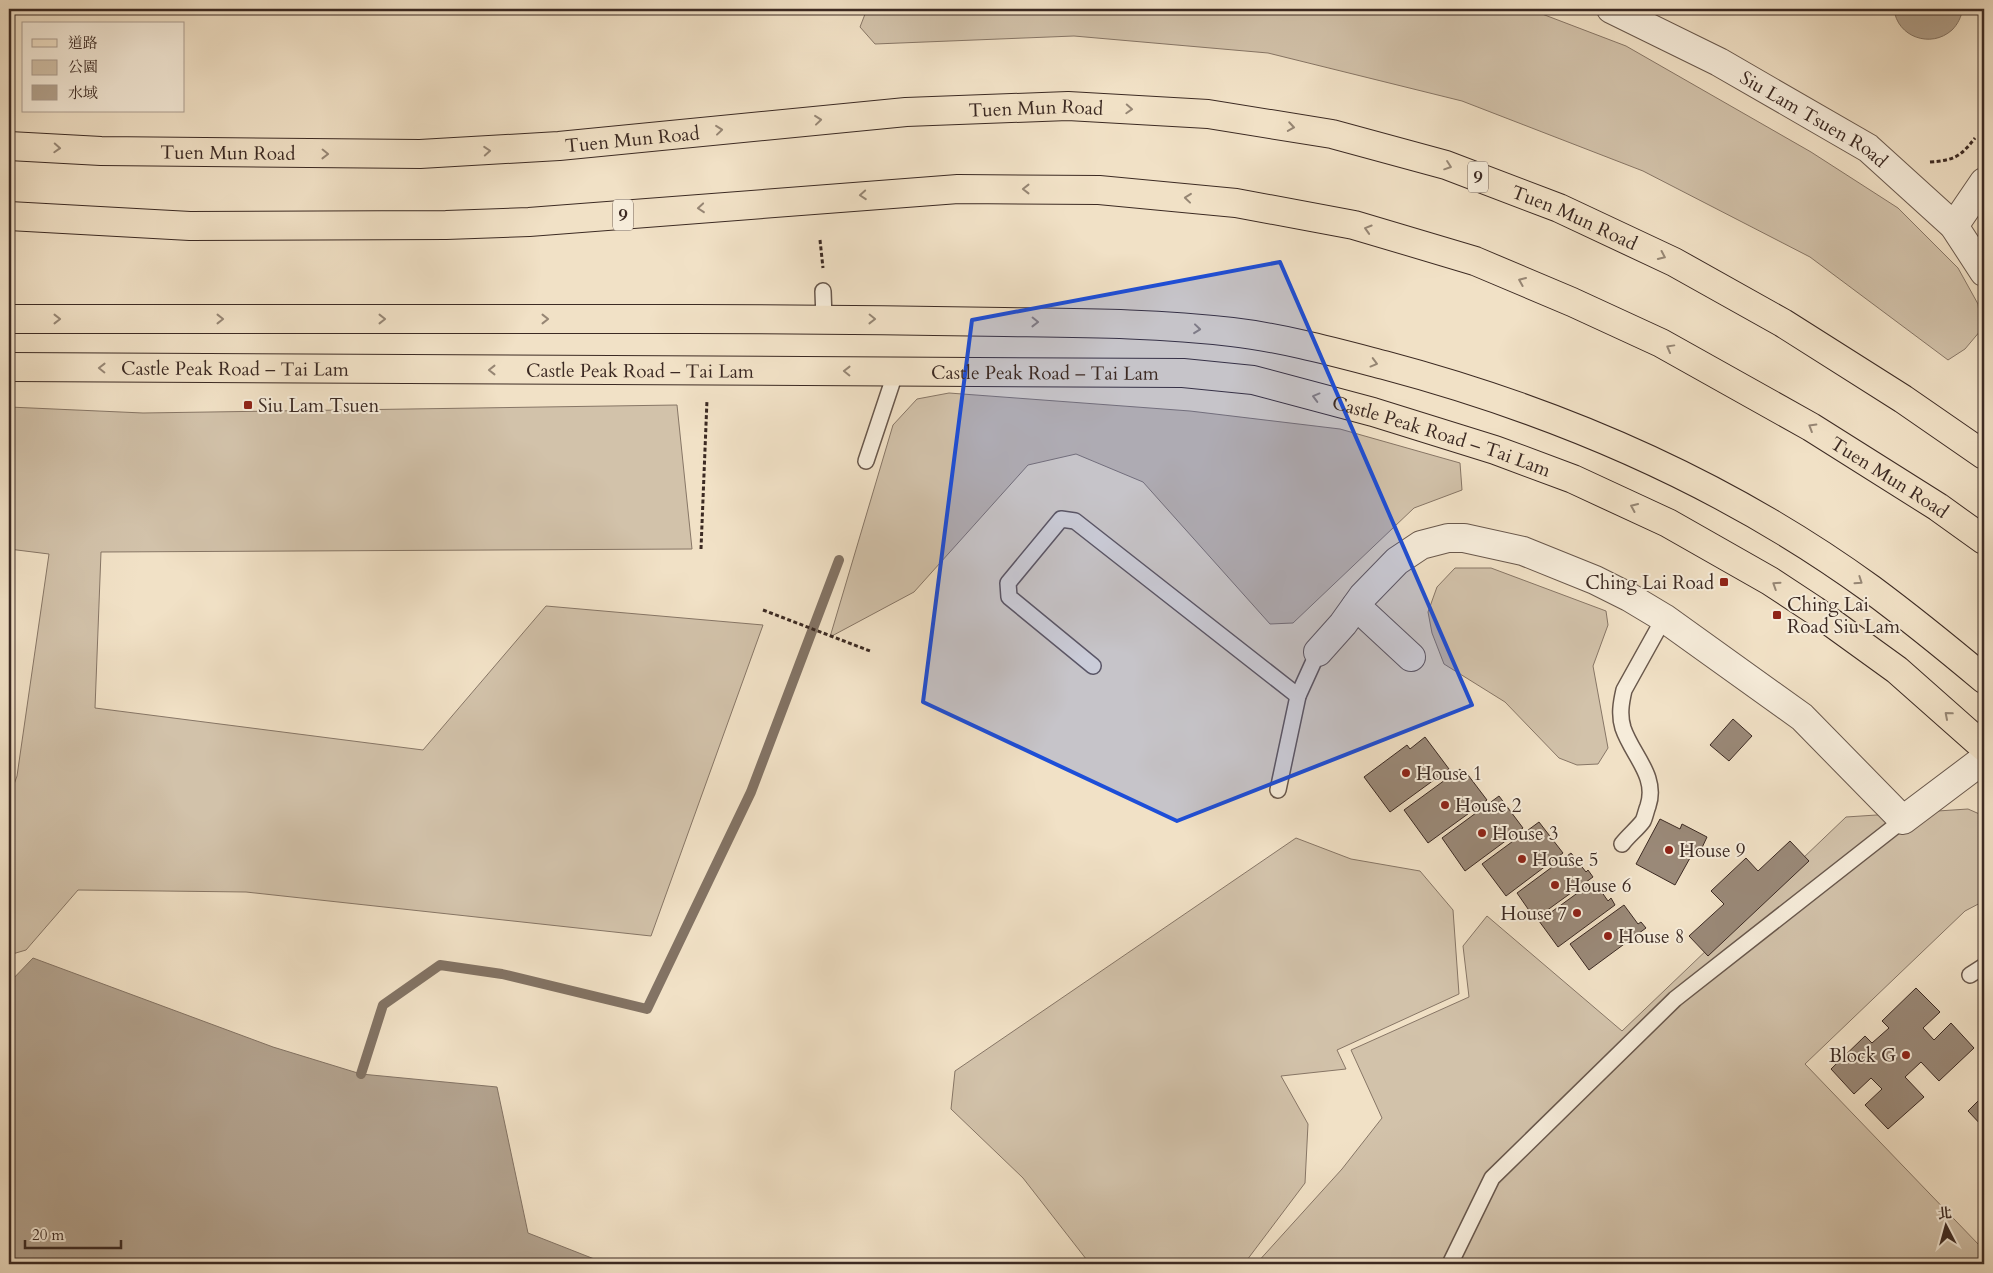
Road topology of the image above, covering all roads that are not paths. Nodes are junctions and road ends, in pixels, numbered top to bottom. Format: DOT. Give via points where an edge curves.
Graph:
graph roads {
  1 [pos="1611,9"];
  2 [pos="9,146"];
  3 [pos="1984,182"];
  4 [pos="9,216"];
  5 [pos="1954,226"];
  6 [pos="1984,272"];
  7 [pos="823,291"];
  8 [pos="824,318"];
  9 [pos="9,319"];
  10 [pos="9,367"];
  11 [pos="896,371"];
  12 [pos="1984,455"];
  13 [pos="866,461"];
  14 [pos="1984,540"];
  15 [pos="1356,606"];
  16 [pos="1664,618"];
  17 [pos="1318,652"];
  18 [pos="1412,656"];
  19 [pos="1093,666"];
  20 [pos="1984,679"];
  21 [pos="1298,696"];
  22 [pos="1984,747"];
  23 [pos="1984,760"];
  24 [pos="1278,790"];
  25 [pos="1904,820"];
  26 [pos="1622,844"];
  27 [pos="1984,966"];
  28 [pos="1970,975"];
  29 [pos="1450,1264"];
  1 -- 5 [label="street, Siu Lam Tsuen Road" via="1719,62 1868,148"];
  2 -- 12 [label="main road, Tuen Mun Road / 9, one-way" via="101,151 420,154 559,146 906,112 1068,106 1208,114 1332,134 1446,165 1559,208 1674,262 1783,323 1903,398"];
  3 -- 5 [label="street"];
  14 -- 4 [label="main road, Tuen Mun Road / 9, one-way" via="1811,426 1661,343 1572,302 1475,261 1354,225 1236,203 1099,190 958,189 529,222 446,225 190,226"];
  5 -- 6 [label="street, Siu Lam Tsuen Road"];
  7 -- 8 [label="lane"];
  9 -- 8 [label="main road, one-way"];
  8 -- 20 [label="main road, one-way" via="1111,324 1238,333 1363,360 1490,396 1619,446 1701,485 1754,515 1867,587"];
  11 -- 10 [label="main road, Castle Peak Road – Tai Lam, one-way"];
  11 -- 13 [label="lane"];
  22 -- 11 [label="main road, Castle Peak Road – Tai Lam, one-way" via="1897,670 1770,581 1668,523 1573,479 1495,450 1373,412 1253,380 1183,373"];
  15 -- 16 [label="street" via="1397,561 1421,545 1464,538 1523,551 1560,565"];
  15 -- 17 [label="street"];
  15 -- 18 [label="street"];
  16 -- 25 [label="street" via="1802,717"];
  16 -- 26 [label="lane" via="1624,690 1621,702 1623,728 1648,776 1651,790 1644,820"];
  17 -- 21 [label="lane"];
  19 -- 21 [label="lane" via="1009,597 1008,583 1061,519 1075,521"];
  21 -- 24 [label="lane"];
  23 -- 25 [label="street"];
  25 -- 29 [label="lane" via="1675,999 1499,1171 1492,1178"];
  27 -- 28 [label="lane"];
}
